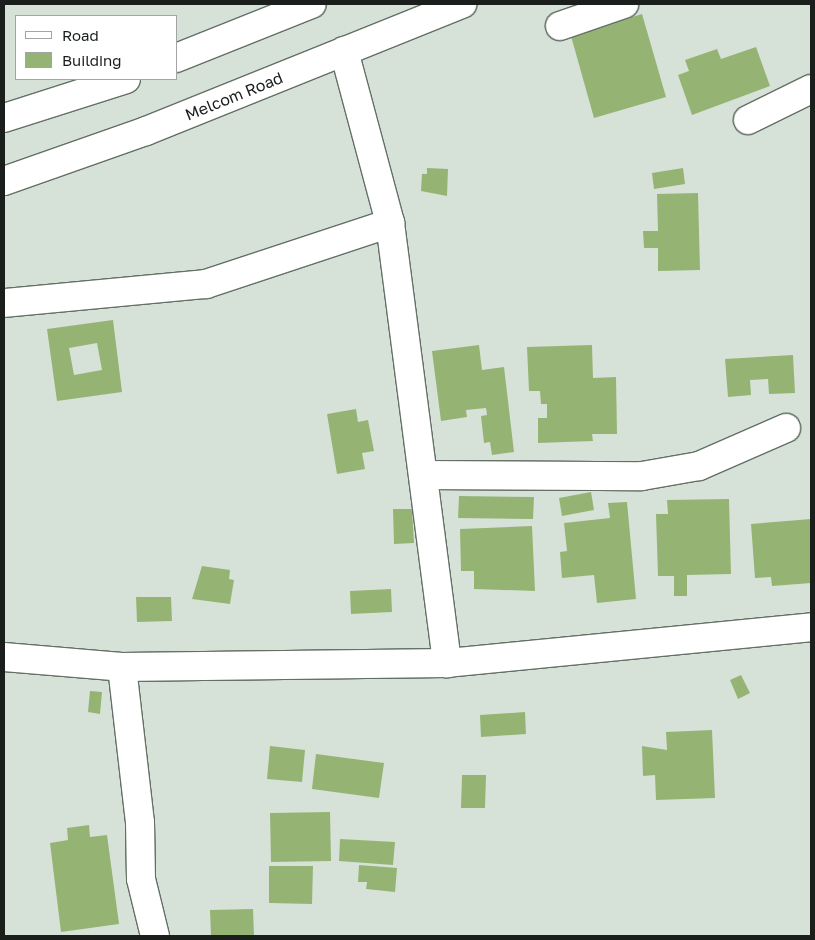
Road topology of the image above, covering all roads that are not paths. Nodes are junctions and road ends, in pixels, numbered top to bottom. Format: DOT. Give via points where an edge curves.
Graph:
graph roads {
  1 [pos="312,4"];
  2 [pos="462,4"];
  3 [pos="624,4"];
  4 [pos="560,26"];
  5 [pos="344,51"];
  6 [pos="178,57"];
  7 [pos="123,80"];
  8 [pos="811,89"];
  9 [pos="4,118"];
  10 [pos="748,120"];
  11 [pos="4,181"];
  12 [pos="390,222"];
  13 [pos="4,304"];
  14 [pos="786,428"];
  15 [pos="423,475"];
  16 [pos="811,627"];
  17 [pos="4,658"];
  18 [pos="447,663"];
  19 [pos="122,667"];
  20 [pos="155,936"];
  1 -- 6 [label="street"];
  2 -- 5 [label="street, Melcom Road"];
  3 -- 4 [label="street"];
  5 -- 11 [label="street, Melcom Road" via="146,131"];
  5 -- 12 [label="street"];
  7 -- 9 [label="street"];
  8 -- 10 [label="street"];
  12 -- 13 [label="street" via="206,284"];
  12 -- 15 [label="street"];
  14 -- 15 [label="street" via="699,466 642,476"];
  15 -- 18 [label="street"];
  16 -- 18 [label="street"];
  17 -- 19 [label="street"];
  18 -- 19 [label="street"];
  19 -- 20 [label="street" via="140,822 141,879"];
}
